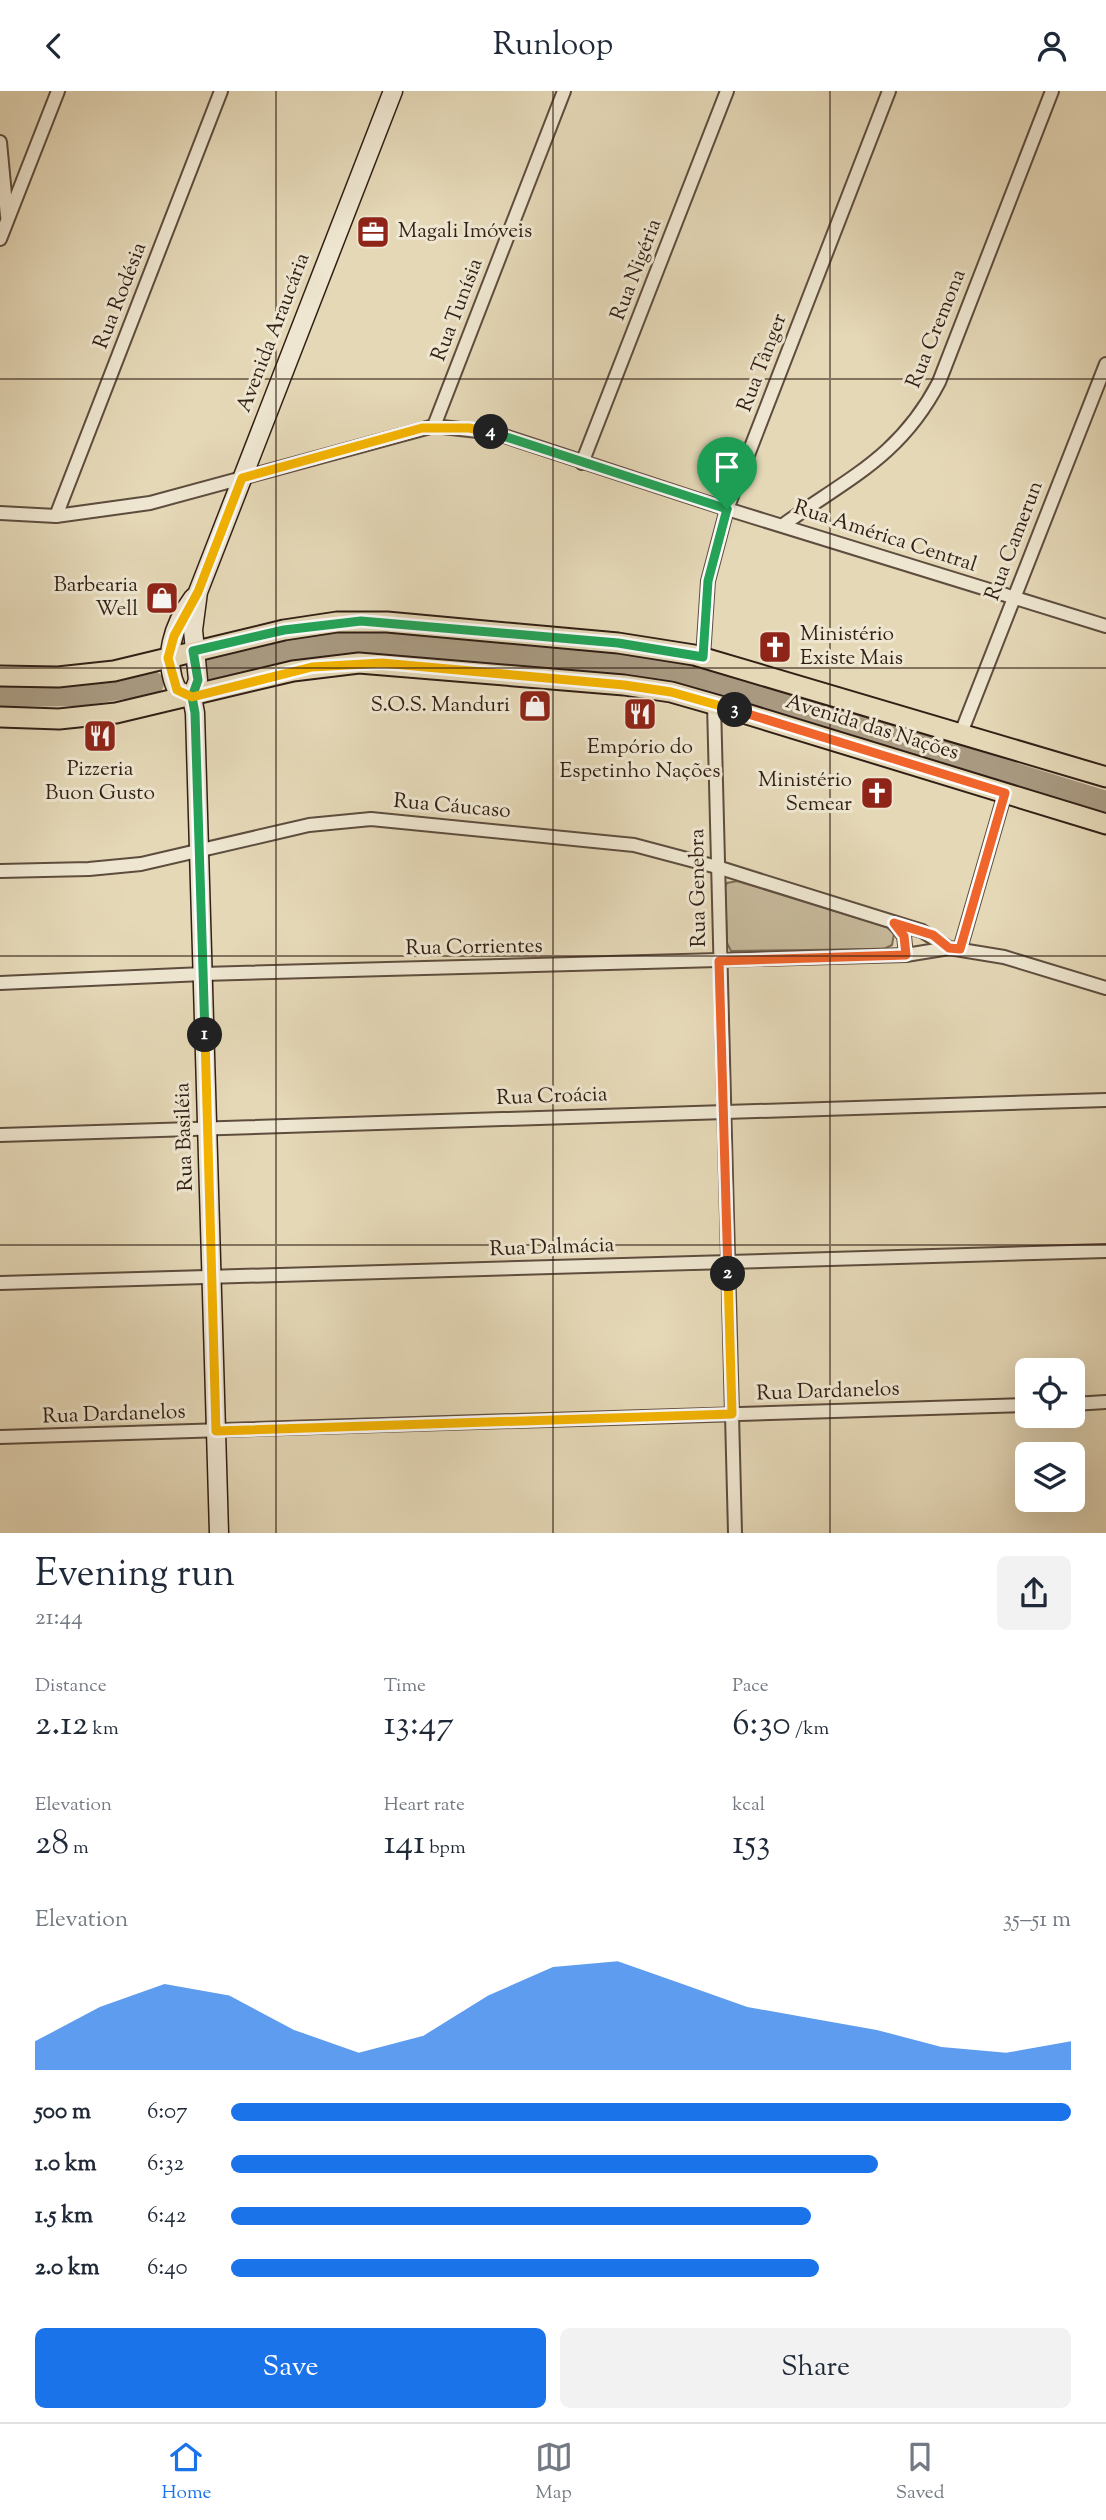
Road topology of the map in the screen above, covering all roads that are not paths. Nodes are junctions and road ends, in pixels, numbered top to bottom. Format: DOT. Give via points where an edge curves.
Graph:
graph roads {
  1 [pos="58,91"];
  2 [pos="221,91"];
  3 [pos="393,91"];
  4 [pos="564,91"];
  5 [pos="727,91"];
  6 [pos="890,91"];
  7 [pos="1052,91"];
  8 [pos="0,142"];
  9 [pos="7,220"];
  10 [pos="0,239"];
  11 [pos="1106,364"];
  12 [pos="434,426"];
  13 [pos="582,463"];
  14 [pos="242,478"];
  15 [pos="727,509"];
  16 [pos="0,513"];
  17 [pos="57,516"];
  18 [pos="783,525"];
  19 [pos="198,592"];
  20 [pos="1013,598"];
  21 [pos="1106,626"];
  22 [pos="703,657"];
  23 [pos="171,671"];
  24 [pos="195,674"];
  25 [pos="0,676"];
  26 [pos="714,704"];
  27 [pos="0,717"];
  28 [pos="961,733"];
  29 [pos="1106,777"];
  30 [pos="1005,793"];
  31 [pos="1106,824"];
  32 [pos="200,853"];
  33 [pos="717,867"];
  34 [pos="0,871"];
  35 [pos="894,923"];
  36 [pos="955,948"];
  37 [pos="906,955"];
  38 [pos="719,961"];
  39 [pos="203,974"];
  40 [pos="0,982"];
  41 [pos="1106,988"];
  42 [pos="1106,1100"];
  43 [pos="724,1112"];
  44 [pos="207,1127"];
  45 [pos="0,1135"];
  46 [pos="1106,1251"];
  47 [pos="728,1262"];
  48 [pos="212,1277"];
  49 [pos="0,1283"];
  50 [pos="1106,1402"];
  51 [pos="1085,1403"];
  52 [pos="1015,1405"];
  53 [pos="732,1414"];
  54 [pos="216,1431"];
  55 [pos="0,1437"];
  56 [pos="219,1533"];
  57 [pos="735,1533"];
  1 -- 9 [label="street"];
  2 -- 17 [label="street, Rua Rodésia"];
  3 -- 14 [label="street, Avenida Araucária"];
  4 -- 12 [label="street, Rua Tunísia"];
  5 -- 13 [label="street, Rua Nigéria"];
  6 -- 15 [label="street, Rua Tânger"];
  7 -- 18 [label="street, Rua Cremona" via="939,382 920,416 886,454"];
  8 -- 9 [label="street"];
  9 -- 10 [label="street"];
  11 -- 20 [label="street, Rua Camerun"];
  12 -- 13 [label="street, Rua América Central" via="495,433"];
  12 -- 14 [label="street, Rua América Central"];
  13 -- 15 [label="street, Rua América Central"];
  14 -- 17 [label="street, Rua América Central" via="150,502"];
  14 -- 19 [label="street, Avenida Araucária"];
  15 -- 18 [label="street, Rua América Central"];
  15 -- 22 [label="street, Rua Tânger" via="708,581"];
  16 -- 17 [label="street, Rua América Central"];
  18 -- 20 [label="street, Rua América Central"];
  19 -- 23 [label="street, Avenida Araucária" via="183,615"];
  19 -- 24 [label="street, Avenida Araucária"];
  20 -- 21 [label="street, Rua América Central"];
  20 -- 28 [label="street, Rua Camerun"];
  22 -- 24 [label="main road, Avenida das Nações" via="618,643 361,621 284,630"];
  22 -- 28 [label="main road, Avenida das Nações"];
  23 -- 24 [label="main road, Avenida das Nações"];
  23 -- 24 [label="street" via="177,690"];
  23 -- 25 [label="main road, Avenida das Nações"];
  24 -- 26 [label="main road, Avenida das Nações" via="293,671 359,663 624,685"];
  24 -- 27 [label="main road, Avenida das Nações" via="90,717"];
  24 -- 32 [label="street, Rua Basiléia"];
  26 -- 30 [label="main road, Avenida das Nações"];
  26 -- 33 [label="street, Rua Genebra"];
  28 -- 29 [label="main road, Avenida das Nações"];
  30 -- 31 [label="main road, Avenida das Nações"];
  30 -- 36 [label="street"];
  32 -- 33 [label="street, Rua Cáucaso" via="329,822 397,821 608,841"];
  32 -- 34 [label="street, Rua Cáucaso" via="113,868"];
  32 -- 39 [label="street, Rua Basiléia"];
  33 -- 35 [label="street, Rua Cáucaso"];
  33 -- 38 [label="street, Rua Genebra"];
  35 -- 36 [label="street, Rua Cáucaso" via="933,935"];
  35 -- 37 [label="street" via="904,936"];
  36 -- 37 [label="street, Rua Corrientes"];
  36 -- 41 [label="street, Rua Cáucaso" via="1003,957"];
  37 -- 38 [label="street, Rua Corrientes"];
  38 -- 39 [label="street, Rua Corrientes"];
  38 -- 43 [label="street, Rua Genebra"];
  39 -- 40 [label="street, Rua Corrientes"];
  39 -- 44 [label="street, Rua Basiléia"];
  42 -- 43 [label="street, Rua Croácia"];
  43 -- 44 [label="street, Rua Croácia"];
  43 -- 47 [label="street, Rua Genebra"];
  44 -- 45 [label="street, Rua Croácia"];
  44 -- 48 [label="street, Rua Basiléia"];
  46 -- 47 [label="street, Rua Dalmácia"];
  47 -- 48 [label="street, Rua Dalmácia"];
  47 -- 53 [label="street, Rua Genebra"];
  48 -- 49 [label="street, Rua Dalmácia"];
  48 -- 54 [label="street, Rua Basiléia"];
  50 -- 51 [label="street"];
  52 -- 53 [label="street, Rua Dardanelos"];
  53 -- 54 [label="street, Rua Dardanelos"];
  53 -- 57 [label="street, Rua Genebra"];
  54 -- 55 [label="street, Rua Dardanelos"];
  54 -- 56 [label="street, Rua Basiléia"];
}
